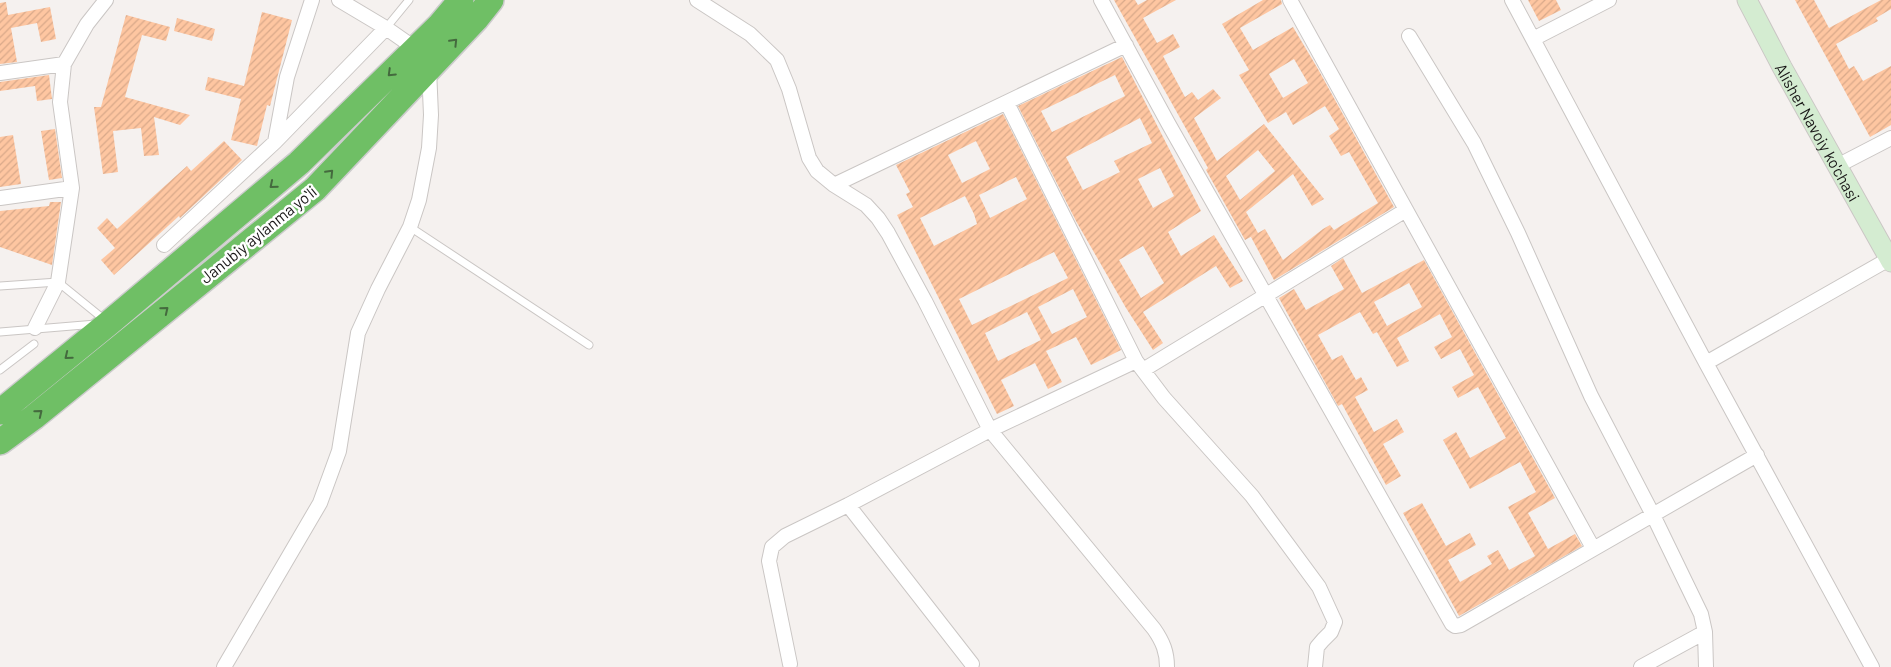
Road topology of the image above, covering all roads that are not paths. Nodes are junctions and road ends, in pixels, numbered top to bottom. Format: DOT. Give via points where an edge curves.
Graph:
graph roads {
  1 [pos="106,0"];
  2 [pos="312,0"];
  3 [pos="339,0"];
  4 [pos="409,0"];
  5 [pos="461,0"];
  6 [pos="491,0"];
  7 [pos="697,0"];
  8 [pos="1101,0"];
  9 [pos="1290,0"];
  10 [pos="1512,0"];
  11 [pos="1609,0"];
  12 [pos="1747,0"];
  13 [pos="386,28"];
  14 [pos="1409,36"];
  15 [pos="1533,39"];
  16 [pos="1126,45"];
  17 [pos="422,59"];
  18 [pos="64,64"];
  19 [pos="0,73"];
  20 [pos="1007,102"];
  21 [pos="1891,138"];
  22 [pos="275,142"];
  23 [pos="1837,166"];
  24 [pos="834,185"];
  25 [pos="72,188"];
  26 [pos="0,198"];
  27 [pos="1406,210"];
  28 [pos="410,227"];
  29 [pos="164,244"];
  30 [pos="1890,261"];
  31 [pos="58,282"];
  32 [pos="0,286"];
  33 [pos="1265,295"];
  34 [pos="109,323"];
  35 [pos="35,328"];
  36 [pos="0,332"];
  37 [pos="34,344"];
  38 [pos="589,345"];
  39 [pos="1706,363"];
  40 [pos="1140,366"];
  41 [pos="0,370"];
  42 [pos="0,412"];
  43 [pos="990,430"];
  44 [pos="0,442"];
  45 [pos="1757,455"];
  46 [pos="848,505"];
  47 [pos="1653,515"];
  48 [pos="1593,548"];
  49 [pos="1705,632"];
  50 [pos="790,664"];
  51 [pos="972,664"];
  52 [pos="224,667"];
  53 [pos="1167,667"];
  54 [pos="1315,667"];
  55 [pos="1641,667"];
  56 [pos="1706,667"];
  57 [pos="1872,667"];
  1 -- 18 [label="street" via="87,24"];
  2 -- 22 [label="street" via="287,77"];
  3 -- 13 [label="street"];
  4 -- 13 [label="lane"];
  5 -- 17 [label="highway, Janubiy aylanma yoʻli" via="439,26"];
  17 -- 6 [label="highway, Janubiy aylanma yoʻli, one-way" via="476,19"];
  7 -- 24 [label="street" via="750,34 777,60 809,158 817,171"];
  8 -- 16 [label="street"];
  9 -- 27 [label="street"];
  10 -- 15 [label="street"];
  11 -- 15 [label="street"];
  12 -- 23 [label="main road, Alisher Navoiy ko'chasi"];
  13 -- 17 [label="street"];
  13 -- 22 [label="street"];
  14 -- 47 [label="street" via="1474,143 1591,396"];
  15 -- 39 [label="street"];
  16 -- 20 [label="street"];
  16 -- 33 [label="street"];
  17 -- 28 [label="street" via="431,115 429,148"];
  17 -- 34 [label="highway, Janubiy aylanma yoʻli, one-way"];
  44 -- 17 [label="highway, Janubiy aylanma yoʻli, one-way" via="315,189"];
  18 -- 19 [label="street"];
  18 -- 25 [label="street" via="60,102"];
  20 -- 24 [label="street"];
  20 -- 40 [label="street"];
  21 -- 23 [label="street"];
  22 -- 29 [label="street"];
  23 -- 30 [label="main road, Alisher Navoiy ko'chasi"];
  24 -- 43 [label="street" via="866,205 888,233"];
  25 -- 26 [label="street"];
  25 -- 31 [label="street"];
  27 -- 33 [label="street"];
  27 -- 48 [label="street"];
  28 -- 38 [label="lane"];
  28 -- 52 [label="street" via="358,333 339,451 320,503"];
  30 -- 39 [label="street"];
  31 -- 32 [label="lane"];
  31 -- 34 [label="lane"];
  31 -- 35 [label="street"];
  33 -- 40 [label="street"];
  33 -- 48 [label="street" via="1452,624 1461,625"];
  34 -- 35 [label="lane"];
  34 -- 42 [label="highway, Janubiy aylanma yoʻli, one-way"];
  35 -- 36 [label="lane"];
  37 -- 41 [label="lane"];
  39 -- 45 [label="street"];
  40 -- 43 [label="street"];
  40 -- 54 [label="street" via="1170,405 1252,496 1319,587 1335,622 1331,632 1317,647"];
  43 -- 46 [label="street"];
  43 -- 53 [label="street" via="1154,629 1167,654"];
  45 -- 47 [label="street"];
  45 -- 57 [label="street"];
  46 -- 50 [label="street" via="785,536 772,547 769,561"];
  46 -- 51 [label="street"];
  47 -- 48 [label="street"];
  47 -- 49 [label="street" via="1701,614"];
  49 -- 55 [label="street"];
  49 -- 56 [label="street"];
}
